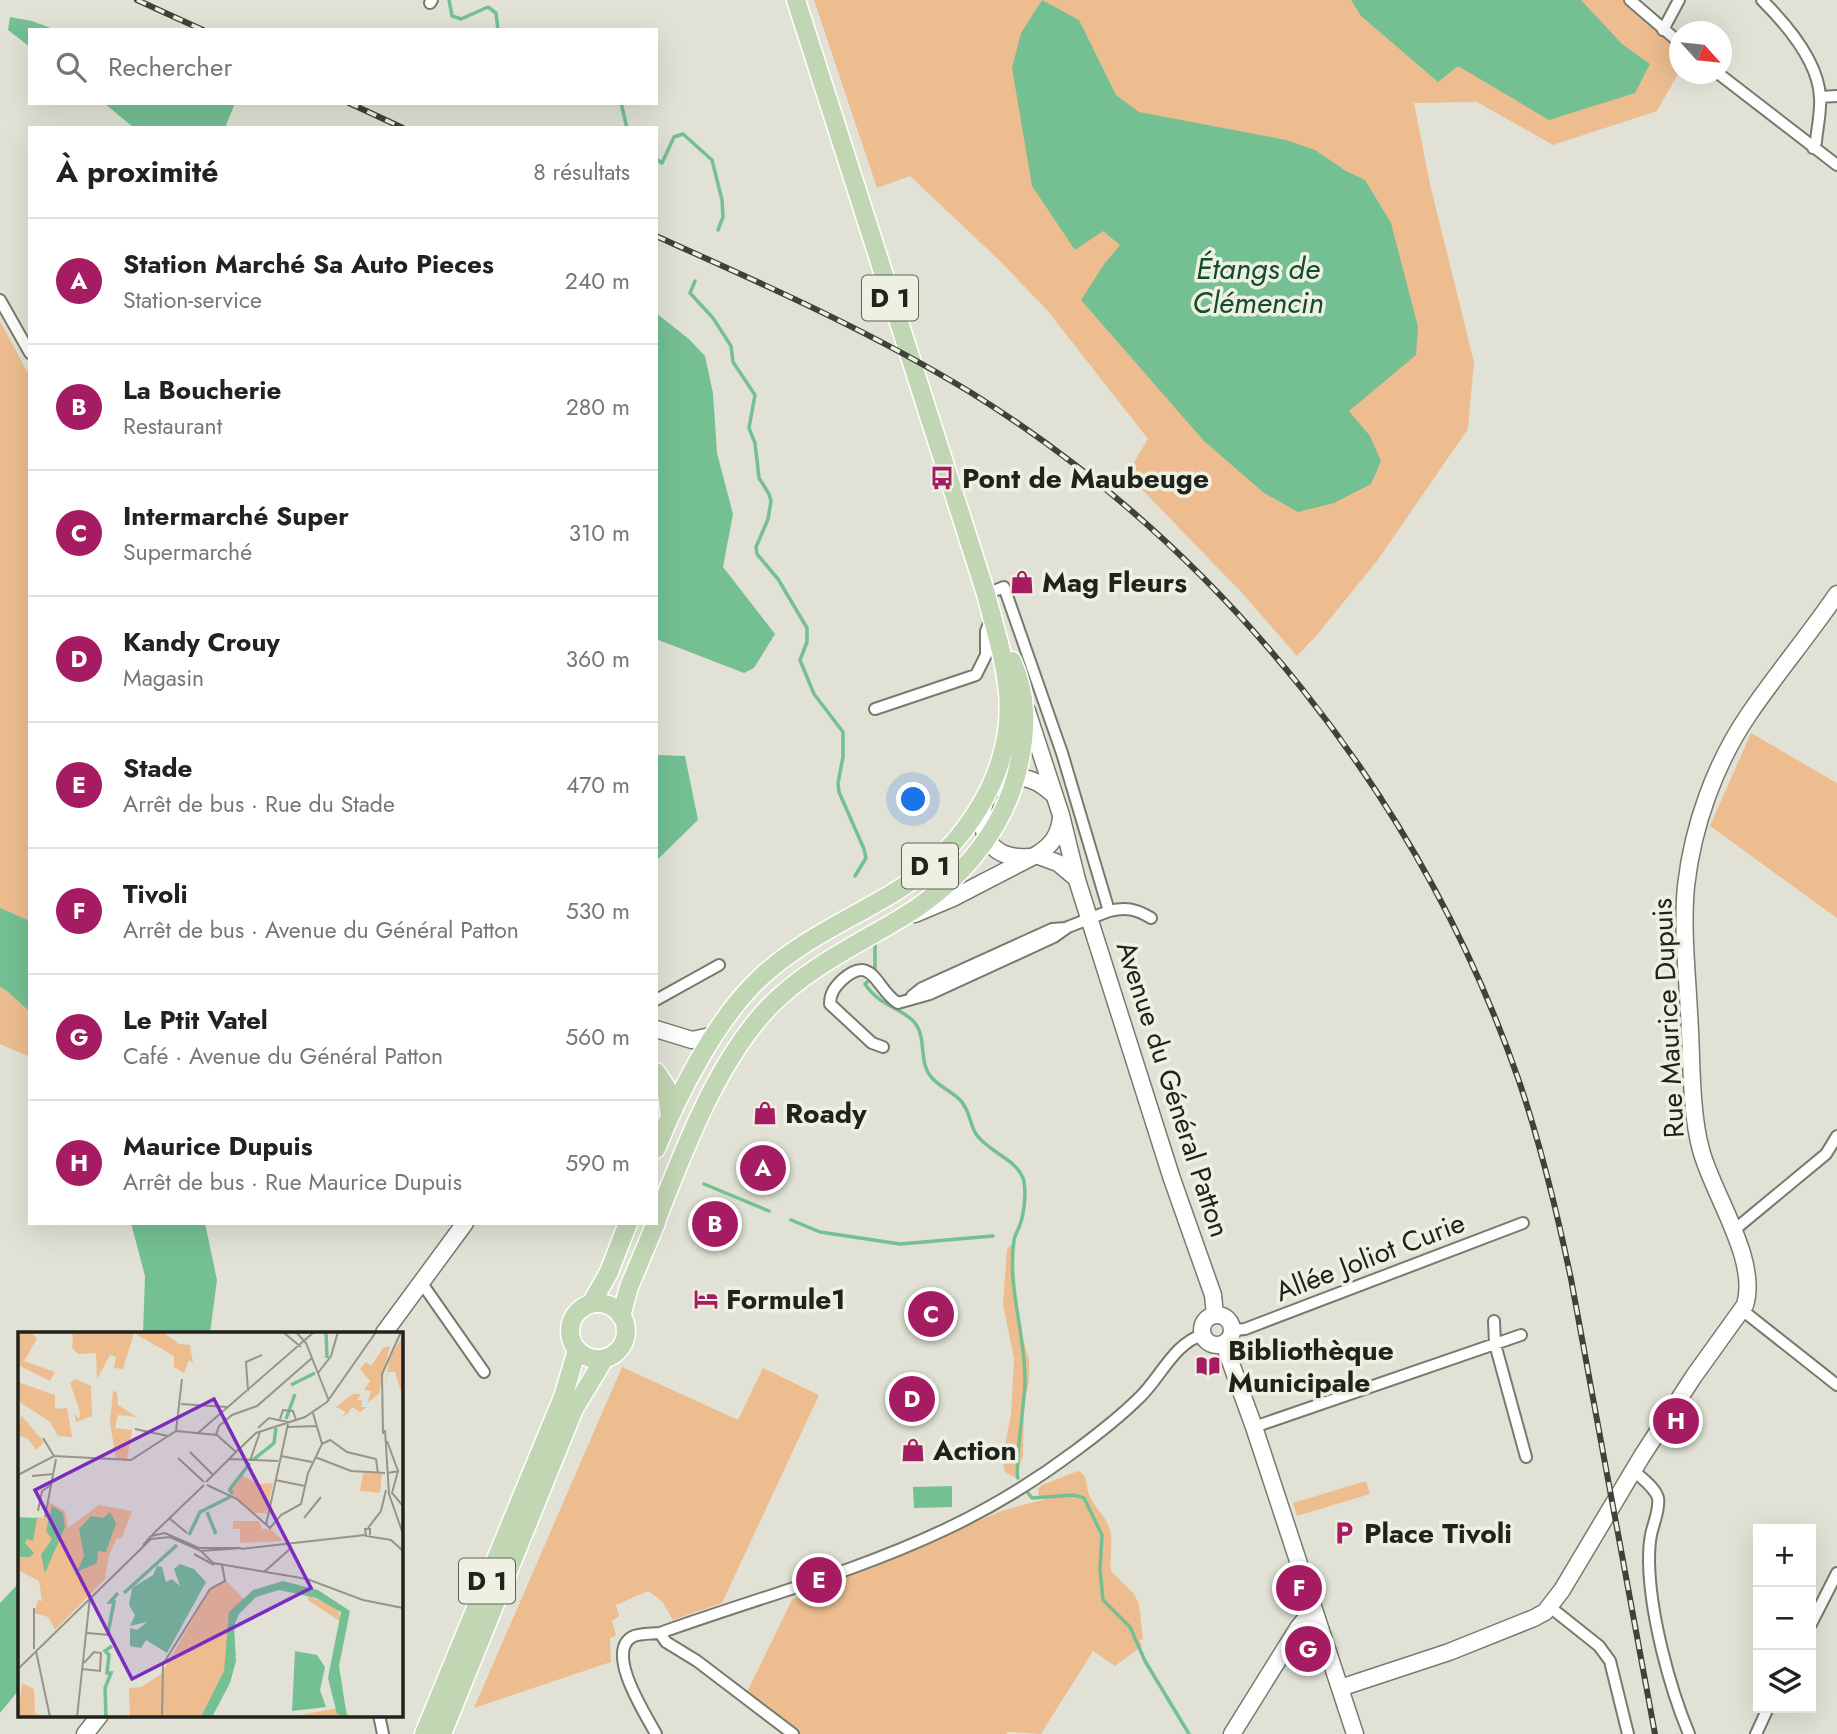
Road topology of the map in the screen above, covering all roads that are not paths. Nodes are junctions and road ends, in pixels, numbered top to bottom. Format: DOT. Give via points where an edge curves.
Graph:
graph roads {
  1 [pos="1630,0"];
  2 [pos="1679,0"];
  3 [pos="1762,0"];
  4 [pos="793,1"];
  5 [pos="1663,30"];
  6 [pos="1669,35"];
  7 [pos="1732,84"];
  8 [pos="1837,96"];
  9 [pos="1821,97"];
  10 [pos="1813,148"];
  11 [pos="1837,165"];
  12 [pos="0,300"];
  13 [pos="28,349"];
  14 [pos="986,594"];
  15 [pos="1837,594"];
  16 [pos="992,616"];
  17 [pos="1025,705"];
  18 [pos="875,709"];
  19 [pos="1016,778"];
  20 [pos="1053,794"];
  21 [pos="987,797"];
  22 [pos="1061,815"];
  23 [pos="988,840"];
  24 [pos="1033,856"];
  25 [pos="1077,880"];
  26 [pos="1109,911"];
  27 [pos="1151,918"];
  28 [pos="1090,919"];
  29 [pos="893,923"];
  30 [pos="719,965"];
  31 [pos="658,999"];
  32 [pos="658,1030"];
  33 [pos="715,1035"];
  34 [pos="883,1047"];
  35 [pos="658,1075"];
  36 [pos="670,1116"];
  37 [pos="1837,1136"];
  38 [pos="658,1144"];
  39 [pos="1837,1149"];
  40 [pos="1826,1154"];
  41 [pos="658,1217"];
  42 [pos="1523,1223"];
  43 [pos="464,1225"];
  44 [pos="627,1225"];
  45 [pos="655,1225"];
  46 [pos="1733,1231"];
  47 [pos="421,1282"];
  48 [pos="591,1304"];
  49 [pos="1742,1310"];
  50 [pos="1215,1315"];
  51 [pos="621,1316"];
  52 [pos="1493,1321"];
  53 [pos="385,1332"];
  54 [pos="1203,1335"];
  55 [pos="1521,1335"];
  56 [pos="1228,1337"];
  57 [pos="1495,1344"];
  58 [pos="577,1350"];
  59 [pos="604,1359"];
  60 [pos="484,1372"];
  61 [pos="1837,1385"];
  62 [pos="1254,1427"];
  63 [pos="1526,1457"];
  64 [pos="1633,1470"];
  65 [pos="1837,1573"];
  66 [pos="1550,1607"];
  67 [pos="1315,1612"];
  68 [pos="1816,1614"];
  69 [pos="660,1633"];
  70 [pos="1340,1688"];
  71 [pos="1766,1713"];
  72 [pos="99,1716"];
  73 [pos="379,1716"];
  74 [pos="85,1734"];
  75 [pos="383,1734"];
  76 [pos="424,1734"];
  77 [pos="442,1734"];
  78 [pos="656,1734"];
  79 [pos="793,1734"];
  80 [pos="1232,1734"];
  81 [pos="1355,1734"];
  82 [pos="1628,1734"];
  83 [pos="1689,1734"];
  84 [pos="1756,1734"];
  1 -- 5 [label="street"];
  2 -- 5 [label="street"];
  3 -- 9 [label="street" via="1802,47"];
  4 -- 14 [label="main road, D 1"];
  5 -- 6 [label="street"];
  7 -- 10 [label="street"];
  8 -- 9 [label="street"];
  9 -- 10 [label="street"];
  10 -- 11 [label="street"];
  12 -- 13 [label="street"];
  14 -- 16 [label="main road, D 1"];
  14 -- 26 [label="street" via="1004,587 1062,753"];
  15 -- 46 [label="main road, Rue Maurice Dupuis" via="1731,743 1704,808 1690,862 1685,947 1697,1132"];
  16 -- 17 [label="main road, D 1"];
  16 -- 18 [label="street" via="986,631 986,655 976,675"];
  16 -- 21 [label="main road, D 1" via="1008,694 1002,756"];
  17 -- 19 [label="main road, D 1"];
  17 -- 20 [label="main road"];
  19 -- 20 [label="main road" via="1036,780"];
  19 -- 21 [label="main road" via="1000,783"];
  19 -- 23 [label="main road, D 1" via="1006,809"];
  20 -- 22 [label="main road"];
  21 -- 23 [label="main road" via="981,817"];
  21 -- 33 [label="main road, D 1" via="947,849 918,876 800,947 759,979"];
  22 -- 24 [label="main road" via="1052,842"];
  22 -- 25 [label="main road, Avenue du Général Patton"];
  23 -- 24 [label="main road" via="1006,855"];
  23 -- 29 [label="main road, D 1" via="933,897"];
  24 -- 25 [label="main road" via="1058,863"];
  24 -- 29 [label="main road"];
  25 -- 28 [label="main road, Avenue du Général Patton"];
  26 -- 27 [label="street" via="1136,909"];
  26 -- 28 [label="street"];
  28 -- 34 [label="street" via="1052,929 898,1003 872,974 854,971 833,990 830,1004 872,1043"];
  28 -- 50 [label="main road, Avenue du Général Patton" via="1213,1295"];
  29 -- 41 [label="main road, D 1" via="804,976 755,1025 715,1086"];
  30 -- 31 [label="street"];
  32 -- 33 [label="main road" via="692,1040"];
  33 -- 36 [label="main road, D 1"];
  35 -- 36 [label="main road" via="666,1087"];
  36 -- 38 [label="main road, D 1"];
  37 -- 40 [label="street"];
  39 -- 40 [label="street"];
  40 -- 46 [label="street"];
  42 -- 56 [label="street, Allée Joliot Curie"];
  43 -- 47 [label="main road"];
  44 -- 48 [label="main road"];
  45 -- 51 [label="main road, D 1"];
  46 -- 49 [label="main road, Rue Maurice Dupuis" via="1748,1268"];
  47 -- 53 [label="main road"];
  47 -- 60 [label="street"];
  48 -- 51 [label="main road" via="608,1305"];
  48 -- 58 [label="main road" via="571,1323"];
  49 -- 61 [label="street"];
  49 -- 64 [label="main road, Rue Maurice Dupuis"];
  50 -- 54 [label="main road" via="1206,1320"];
  50 -- 56 [label="main road" via="1225,1317"];
  51 -- 59 [label="main road" via="625,1341"];
  52 -- 57 [label="street"];
  54 -- 56 [label="main road" via="1214,1345"];
  54 -- 69 [label="street" via="1181,1347 1111,1424 1054,1467 972,1517 875,1559"];
  55 -- 57 [label="street"];
  56 -- 62 [label="main road"];
  57 -- 62 [label="street"];
  57 -- 63 [label="street"];
  58 -- 59 [label="main road"];
  58 -- 76 [label="main road, D 1" via="563,1397"];
  59 -- 77 [label="main road, D 1" via="574,1409"];
  62 -- 67 [label="main road"];
  64 -- 66 [label="main road, Rue Maurice Dupuis"];
  64 -- 83 [label="street" via="1658,1498 1649,1547 1650,1580 1670,1681"];
  65 -- 68 [label="street"];
  66 -- 70 [label="main road, Rue Maurice Dupuis" via="1534,1618 1449,1652"];
  66 -- 82 [label="street" via="1599,1646 1610,1661"];
  67 -- 70 [label="main road"];
  67 -- 80 [label="main road" via="1298,1629"];
  69 -- 78 [label="street" via="635,1635 624,1648 631,1686"];
  69 -- 79 [label="street" via="666,1642"];
  70 -- 81 [label="main road"];
  71 -- 84 [label="street"];
  72 -- 74 [label="main road"];
  73 -- 75 [label="street"];
}
